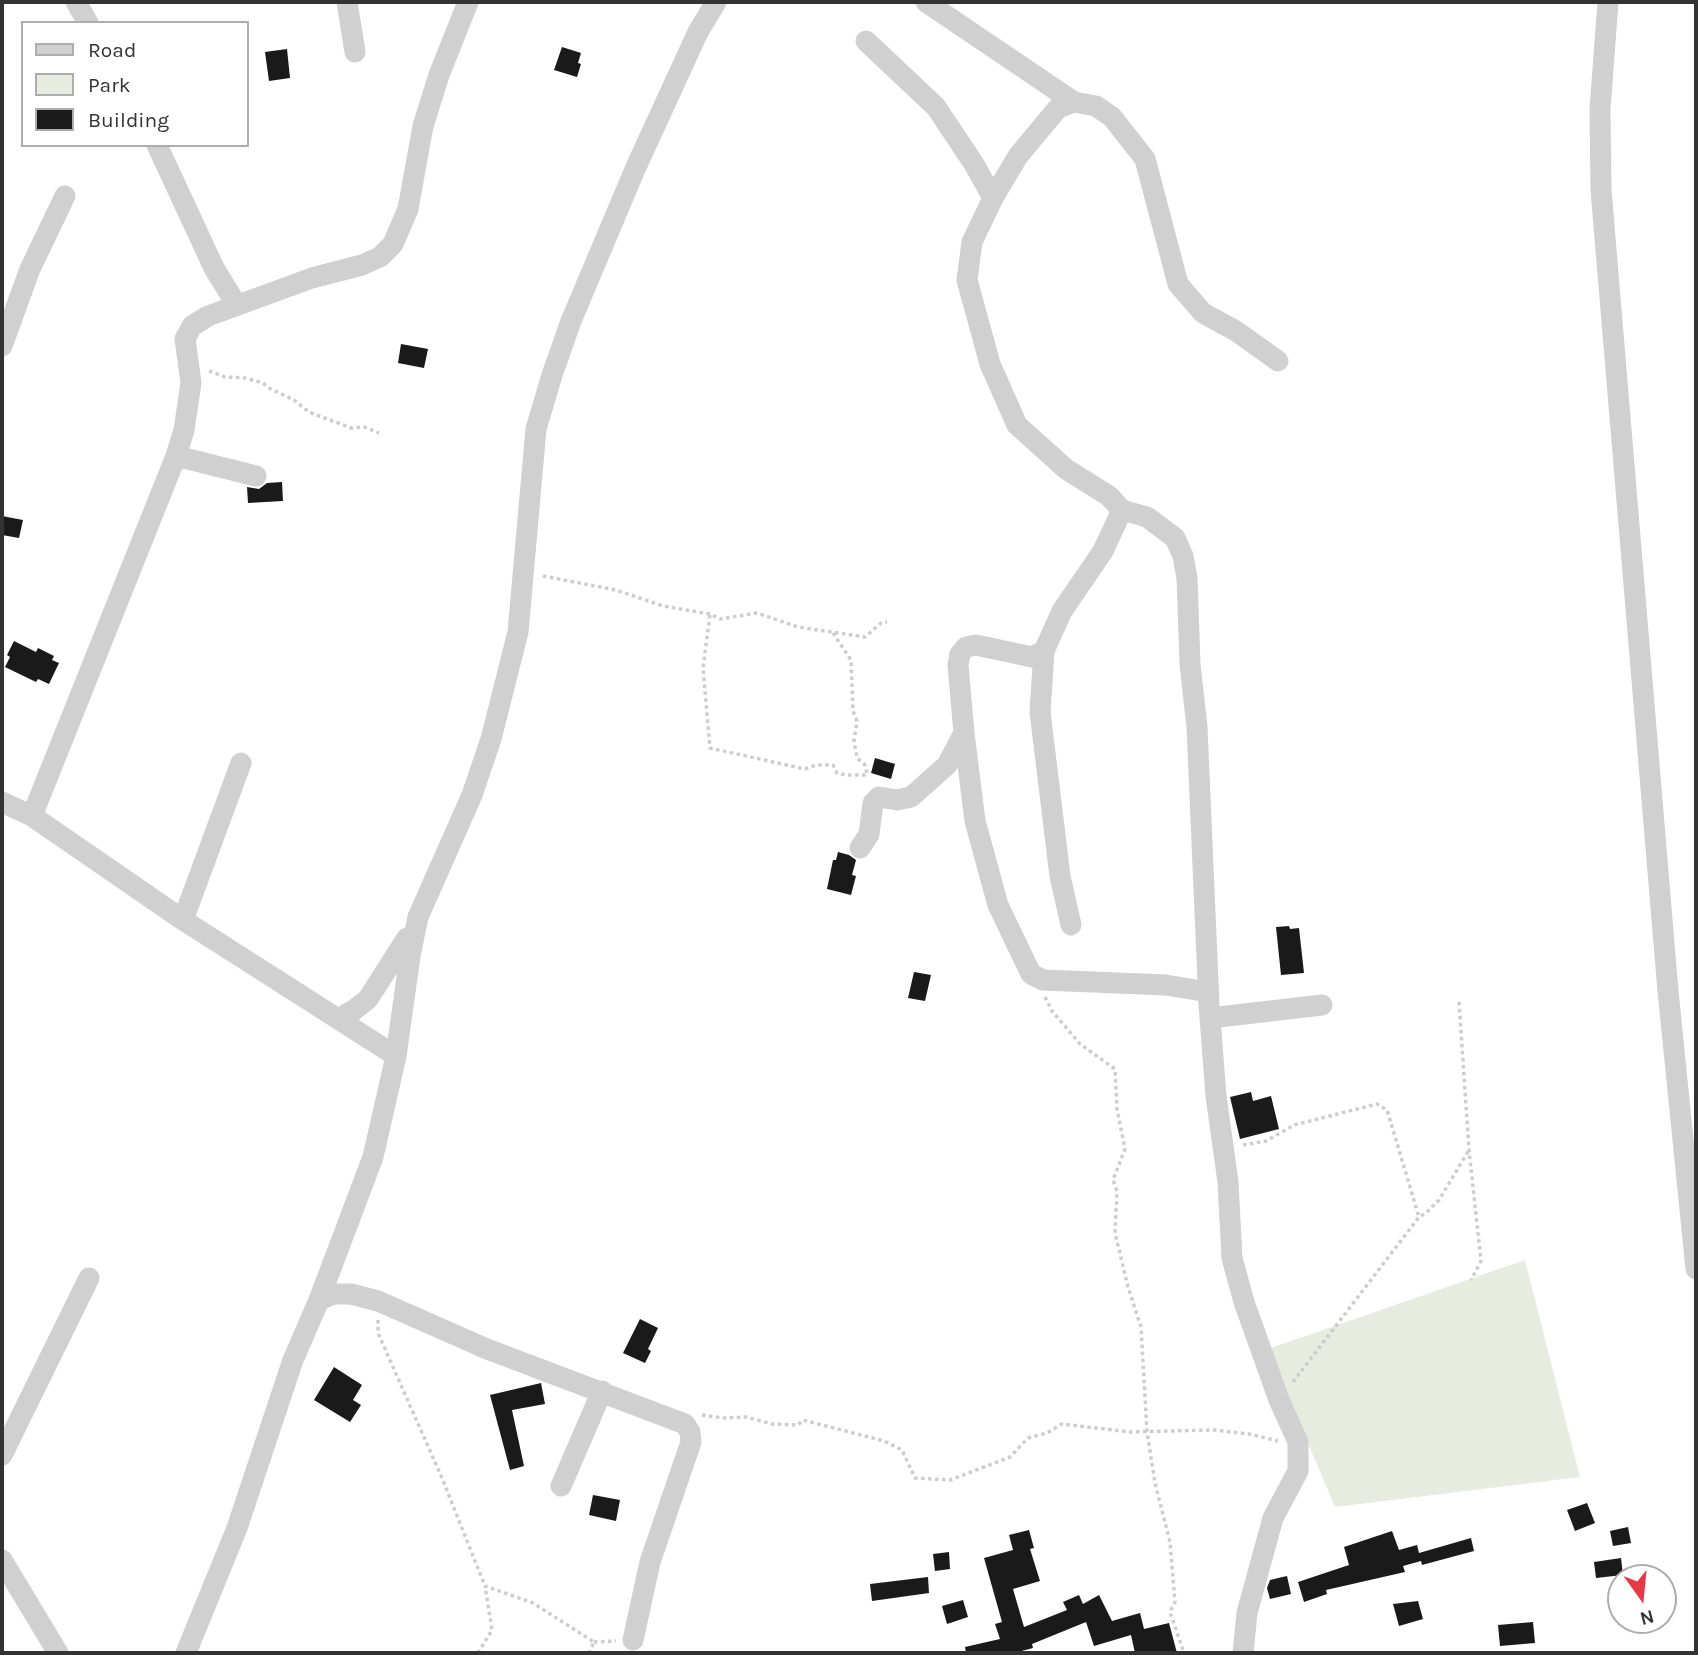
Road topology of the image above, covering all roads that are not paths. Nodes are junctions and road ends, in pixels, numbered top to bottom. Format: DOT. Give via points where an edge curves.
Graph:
graph roads {
  1 [pos="76,2"];
  2 [pos="347,2"];
  3 [pos="468,2"];
  4 [pos="716,2"];
  5 [pos="926,2"];
  6 [pos="1607,3"];
  7 [pos="88,21"];
  8 [pos="866,41"];
  9 [pos="355,52"];
  10 [pos="1074,102"];
  11 [pos="158,147"];
  12 [pos="65,196"];
  13 [pos="993,198"];
  14 [pos="236,304"];
  15 [pos="2,346"];
  16 [pos="1278,361"];
  17 [pos="176,456"];
  18 [pos="256,476"];
  19 [pos="1122,510"];
  20 [pos="1044,650"];
  21 [pos="964,733"];
  22 [pos="241,763"];
  23 [pos="2,802"];
  24 [pos="32,816"];
  25 [pos="860,848"];
  26 [pos="418,917"];
  27 [pos="183,920"];
  28 [pos="1071,925"];
  29 [pos="1208,992"];
  30 [pos="1322,1005"];
  31 [pos="1210,1018"];
  32 [pos="338,1019"];
  33 [pos="396,1056"];
  34 [pos="1696,1269"];
  35 [pos="89,1278"];
  36 [pos="319,1300"];
  37 [pos="602,1391"];
  38 [pos="2,1455"];
  39 [pos="561,1486"];
  40 [pos="2,1560"];
  41 [pos="633,1640"];
  42 [pos="58,1653"];
  43 [pos="186,1653"];
  44 [pos="1243,1653"];
  1 -- 7 [label="street"];
  2 -- 9 [label="street"];
  3 -- 14 [label="street" via="423,126 408,209 393,244 362,265"];
  4 -- 26 [label="street" via="636,167 552,375 536,429 518,632 491,739 454,839"];
  5 -- 10 [label="street"];
  6 -- 34 [label="street" via="1600,109 1601,190 1665,964"];
  8 -- 13 [label="street" via="936,107"];
  10 -- 13 [label="street" via="1058,108 1018,156"];
  10 -- 16 [label="street" via="1096,106 1112,117 1145,159 1178,284 1203,313"];
  11 -- 14 [label="street" via="214,268"];
  12 -- 15 [label="street" via="30,269"];
  13 -- 19 [label="street" via="972,242 968,280 990,364 1017,425"];
  14 -- 17 [label="street" via="192,326 185,339 190,370 188,409"];
  17 -- 18 [label="street"];
  17 -- 24 [label="street"];
  19 -- 20 [label="street"];
  19 -- 29 [label="street" via="1147,517 1175,538 1187,578"];
  20 -- 21 [label="street" via="1032,657 966,647 958,666"];
  20 -- 28 [label="street" via="1040,712 1060,876"];
  21 -- 25 [label="street" via="947,765 911,797 880,797 873,803 869,834"];
  21 -- 29 [label="street" via="975,821 998,905 1031,974 1043,981 1166,985"];
  22 -- 27 [label="street"];
  23 -- 24 [label="street"];
  24 -- 27 [label="street"];
  26 -- 32 [label="street" via="368,999"];
  26 -- 33 [label="street"];
  27 -- 32 [label="street"];
  29 -- 31 [label="street"];
  30 -- 31 [label="street"];
  31 -- 44 [label="street" via="1232,1258 1279,1400 1298,1442 1298,1471 1273,1518 1247,1613"];
  32 -- 33 [label="street"];
  33 -- 36 [label="street" via="373,1157"];
  35 -- 38 [label="street"];
  36 -- 37 [label="street" via="351,1294 378,1301 487,1349"];
  36 -- 43 [label="street" via="292,1360 237,1528"];
  37 -- 39 [label="street"];
  37 -- 41 [label="street" via="685,1424 690,1432 691,1442 650,1562"];
  40 -- 42 [label="street"];
}
